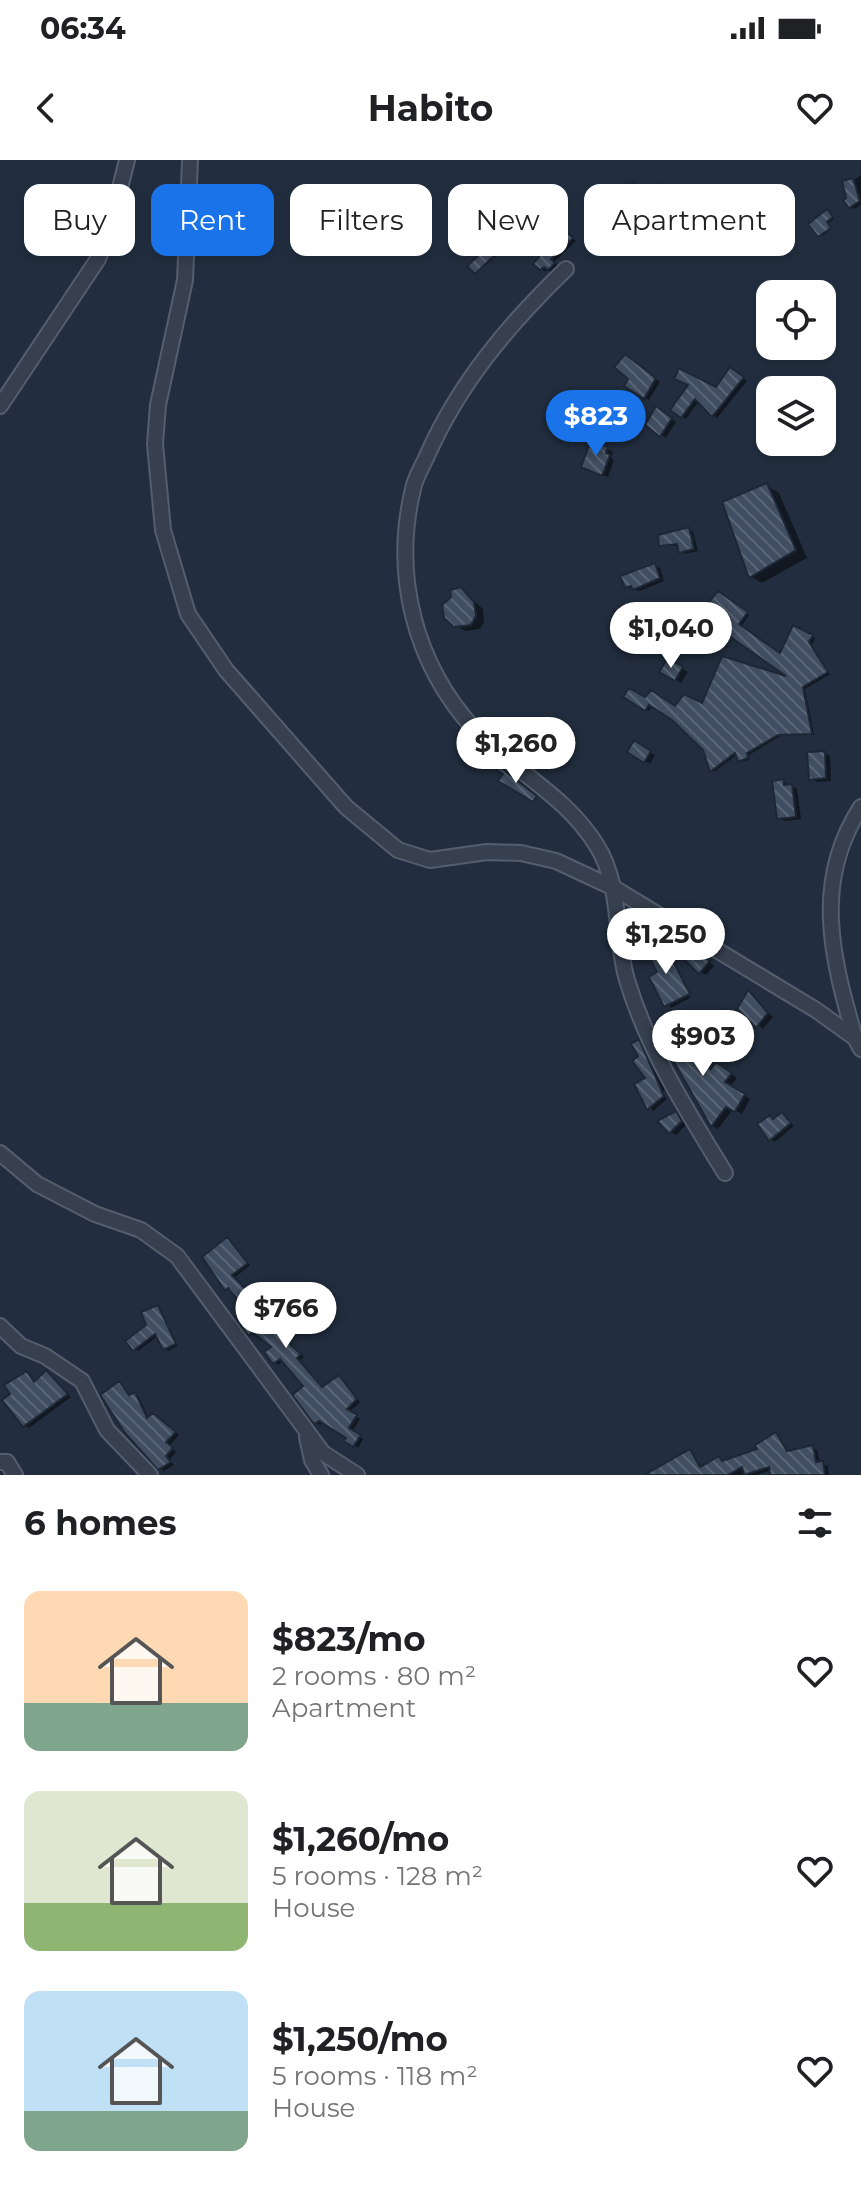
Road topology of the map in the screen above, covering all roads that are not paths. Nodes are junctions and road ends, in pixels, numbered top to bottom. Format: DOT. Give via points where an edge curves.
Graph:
graph roads {
  1 [pos="127,160"];
  2 [pos="190,160"];
  3 [pos="566,269"];
  4 [pos="0,406"];
  5 [pos="861,807"];
  6 [pos="614,888"];
  7 [pos="858,1044"];
  8 [pos="0,1153"];
  9 [pos="725,1173"];
  10 [pos="0,1327"];
  11 [pos="306,1432"];
  12 [pos="0,1462"];
  13 [pos="15,1475"];
  14 [pos="150,1475"];
  15 [pos="321,1475"];
  16 [pos="357,1475"];
  1 -- 4 [label="street" via="98,259"];
  2 -- 6 [label="street" via="185,280 158,405 155,444 163,530 188,614 226,670 346,807 398,850 430,860 521,853 556,861"];
  3 -- 6 [label="street" via="515,318 439,430 413,488 408,595 418,641 439,683 475,730 580,821 599,848"];
  5 -- 7 [label="street" via="836,855 831,887 836,972"];
  6 -- 7 [label="street" via="816,1010"];
  6 -- 9 [label="street" via="624,964 641,1024"];
  8 -- 11 [label="street" via="37,1184 141,1230 177,1256"];
  10 -- 14 [label="street" via="21,1346 82,1381 107,1430"];
  11 -- 15 [label="street"];
  11 -- 16 [label="street" via="323,1453"];
  12 -- 13 [label="street" via="7,1462"];
}
